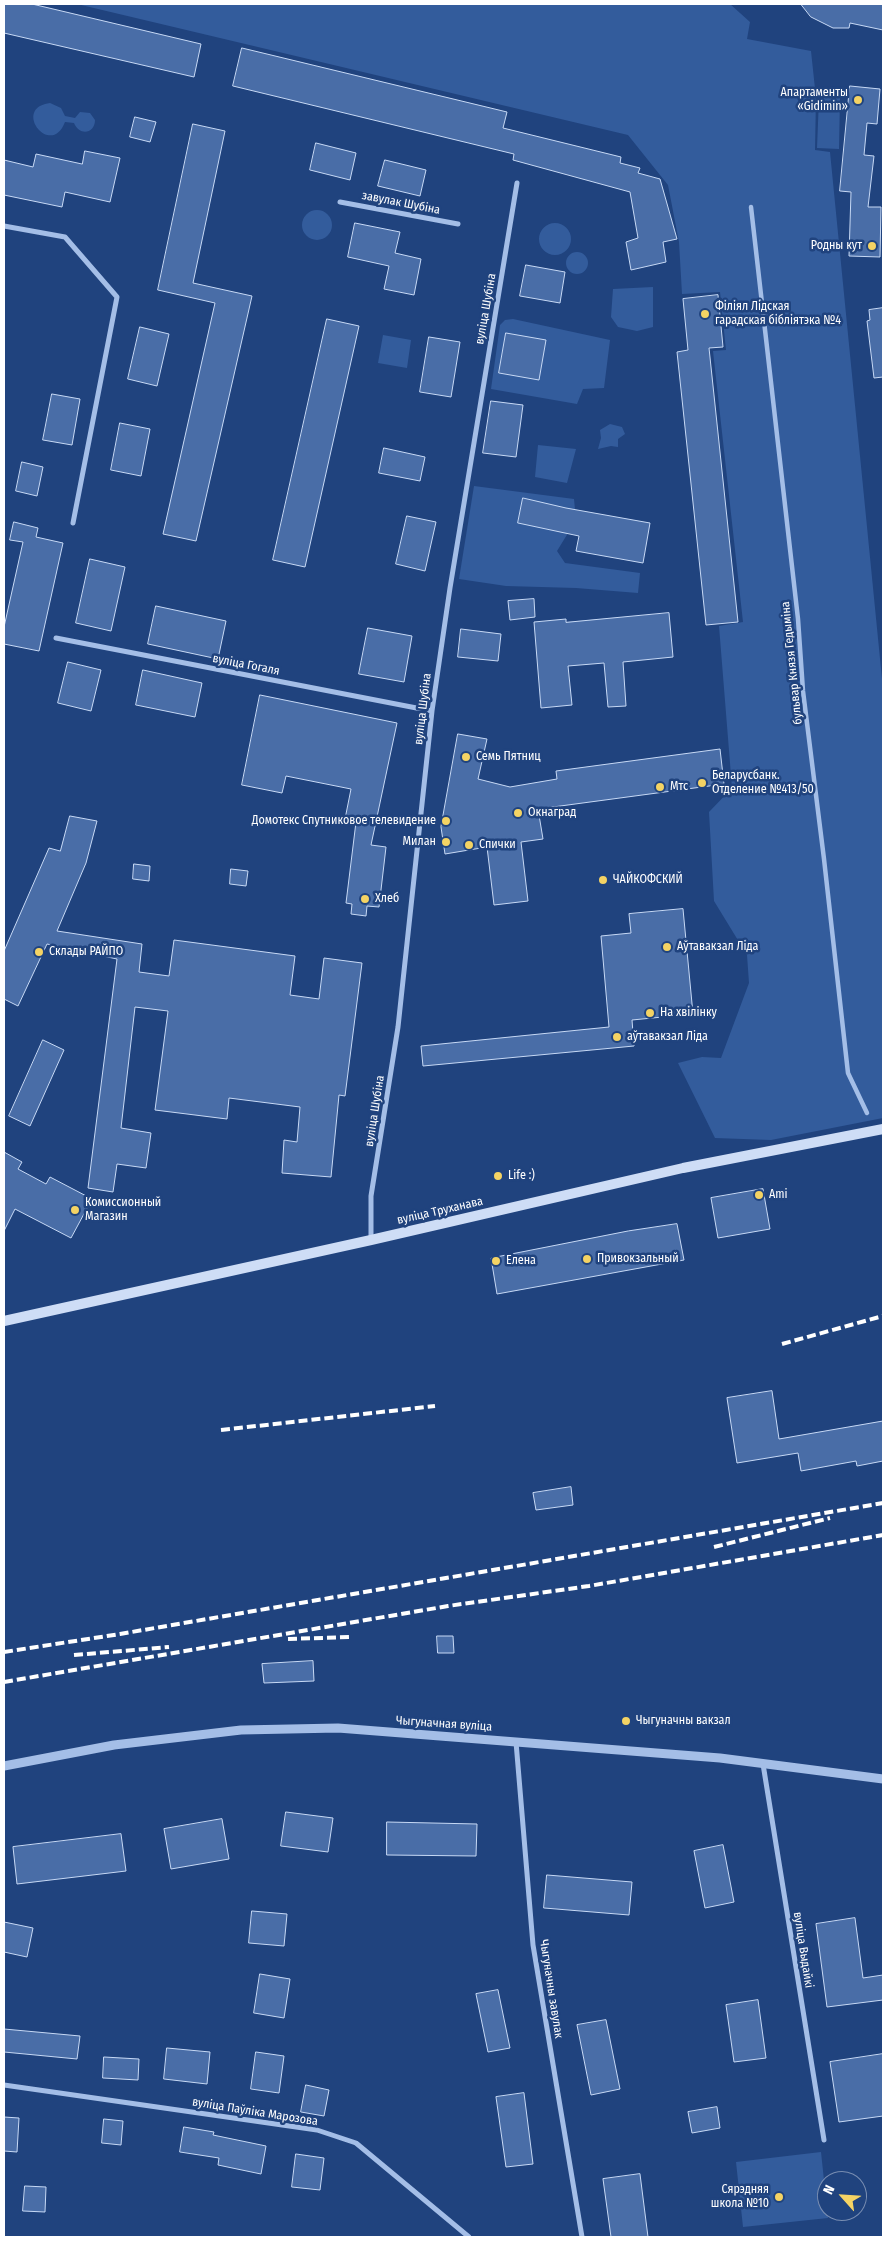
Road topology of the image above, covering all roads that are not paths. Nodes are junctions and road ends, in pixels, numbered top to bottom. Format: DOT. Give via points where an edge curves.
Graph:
graph roads {
  1 [pos="517,184"];
  2 [pos="340,202"];
  3 [pos="752,207"];
  4 [pos="458,224"];
  5 [pos="4,226"];
  6 [pos="73,523"];
  7 [pos="56,638"];
  8 [pos="432,711"];
  9 [pos="867,1113"];
  10 [pos="883,1129"];
  11 [pos="372,1240"];
  12 [pos="4,1320"];
  13 [pos="516,1742"];
  14 [pos="763,1764"];
  15 [pos="4,1766"];
  16 [pos="883,1779"];
  17 [pos="4,2085"];
  18 [pos="824,2140"];
  19 [pos="468,2237"];
  20 [pos="582,2237"];
  1 -- 8 [label="street, вуліца Шубіна"];
  2 -- 4 [label="street, завулак Шубіна"];
  3 -- 9 [label="street, бульвар Князя Гедыміна" via="803,690 848,1073"];
  5 -- 6 [label="street" via="65,237 117,297"];
  7 -- 8 [label="street, вуліца Гогаля"];
  8 -- 11 [label="street, вуліца Шубіна" via="398,1027 371,1196"];
  10 -- 11 [label="main road, вуліца Труханава" via="683,1168"];
  11 -- 12 [label="main road, вуліца Труханава"];
  13 -- 14 [label="street, Чыгуначная вуліца"];
  13 -- 15 [label="street, Чыгуначная вуліца" via="338,1728 241,1730 114,1745"];
  13 -- 20 [label="street, Чыгуначны завулак" via="533,1945"];
  14 -- 16 [label="street, Чыгуначная вуліца"];
  14 -- 18 [label="street, вуліца Выдайкі"];
  17 -- 19 [label="street, вуліца Паўліка Марозова" via="317,2130 356,2143"];
}
